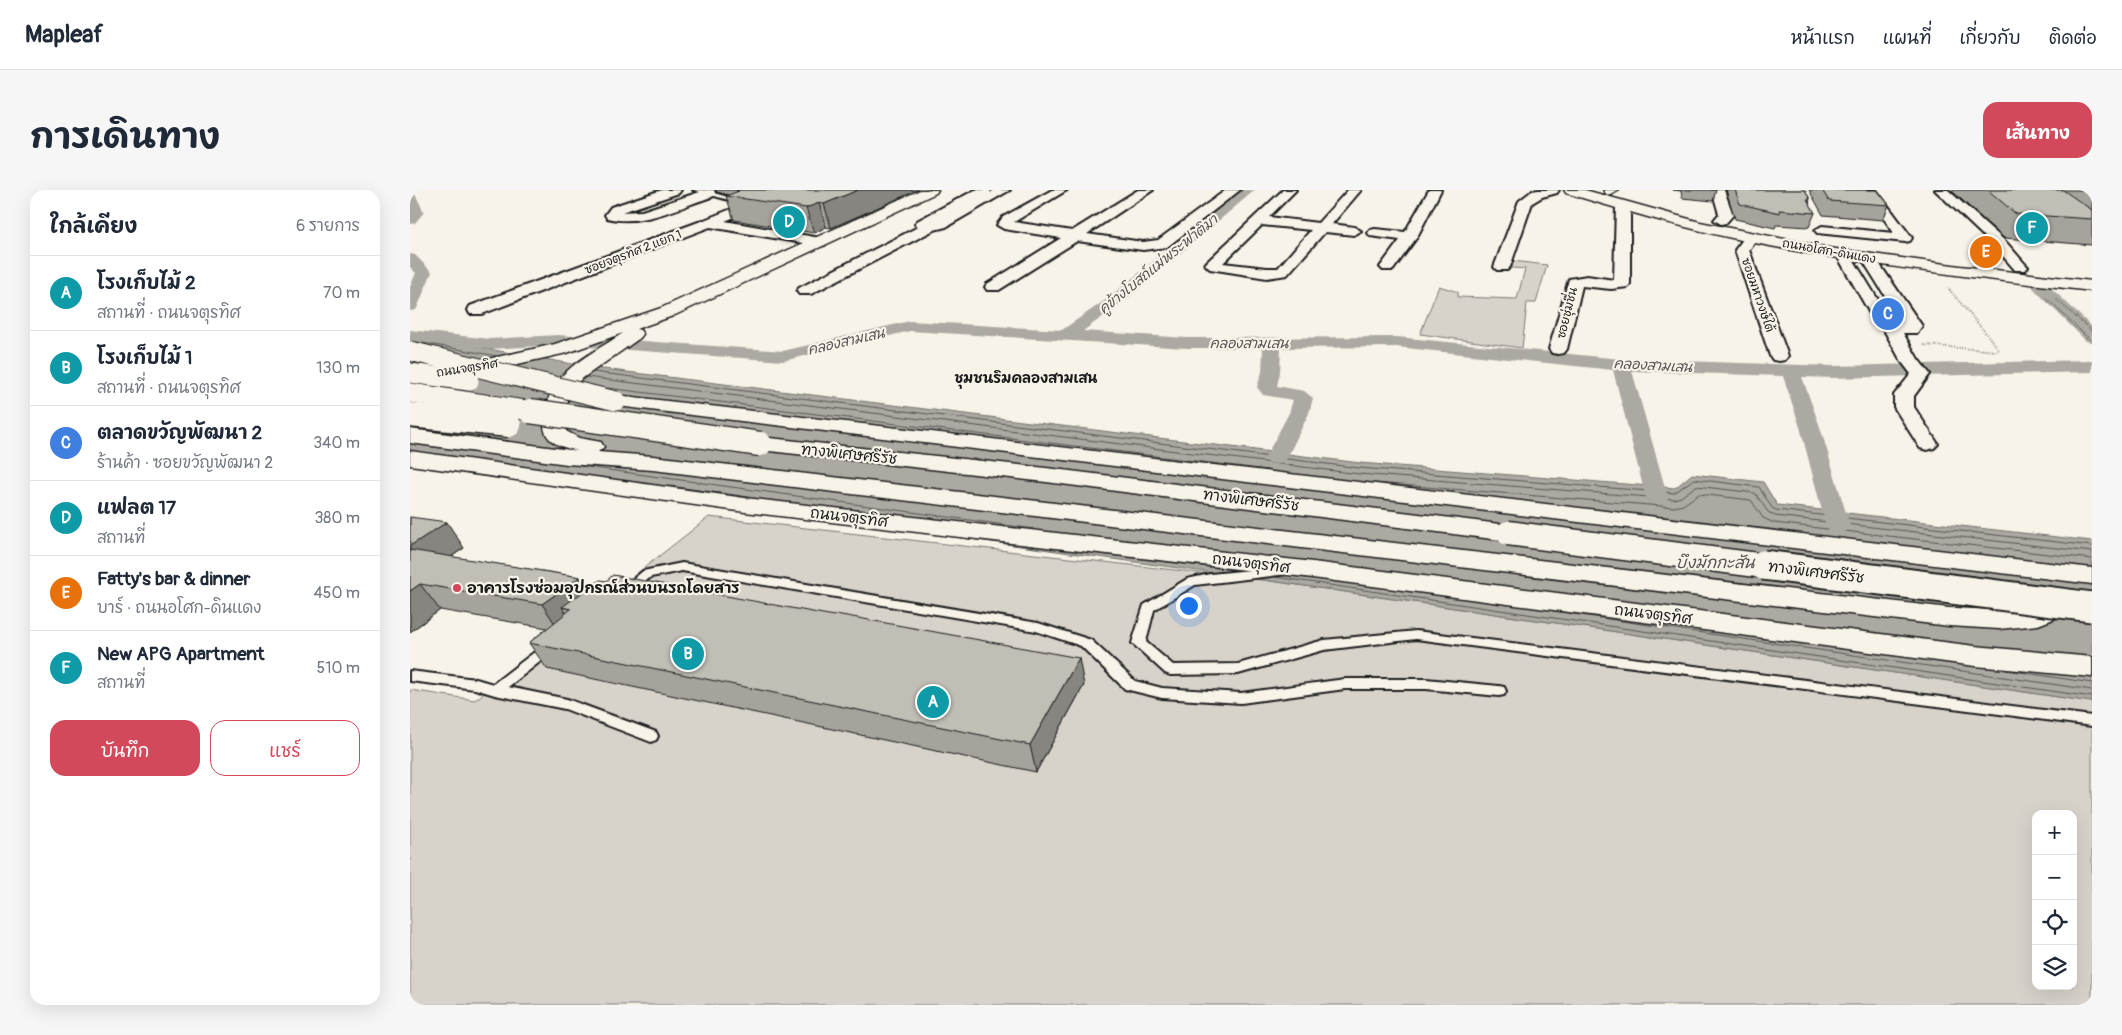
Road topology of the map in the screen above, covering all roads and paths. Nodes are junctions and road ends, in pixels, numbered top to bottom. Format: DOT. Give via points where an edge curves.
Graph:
graph roads {
  1 [pos="676,190"];
  2 [pos="790,190"];
  3 [pos="931,190"];
  4 [pos="986,190"];
  5 [pos="1004,190"];
  6 [pos="1061,190"];
  7 [pos="1146,190"];
  8 [pos="1234,190"];
  9 [pos="1290,190"];
  10 [pos="1354,190"];
  11 [pos="1435,190"];
  12 [pos="1553,190"];
  13 [pos="1571,190"];
  14 [pos="1594,190"];
  15 [pos="1609,190"];
  16 [pos="1718,190"];
  17 [pos="1942,190"];
  18 [pos="1868,191"];
  19 [pos="703,192"];
  20 [pos="755,205"];
  21 [pos="1623,206"];
  22 [pos="1258,220"];
  23 [pos="1721,220"];
  24 [pos="709,223"];
  25 [pos="929,227"];
  26 [pos="1323,227"];
  27 [pos="1354,231"];
  28 [pos="1819,231"];
  29 [pos="1375,233"];
  30 [pos="1074,236"];
  31 [pos="1410,237"];
  32 [pos="1752,237"];
  33 [pos="820,242"];
  34 [pos="1843,254"];
  35 [pos="1869,258"];
  36 [pos="1388,267"];
  37 [pos="1502,267"];
  38 [pos="2020,267"];
  39 [pos="2092,272"];
  40 [pos="2092,278"];
  41 [pos="1946,286"];
  42 [pos="2092,286"];
  43 [pos="994,287"];
  44 [pos="805,291"];
  45 [pos="2045,296"];
  46 [pos="2053,296"];
  47 [pos="476,310"];
  48 [pos="666,312"];
  49 [pos="1891,327"];
  50 [pos="2092,331"];
  51 [pos="2092,342"];
  52 [pos="1900,343"];
  53 [pos="1558,349"];
  54 [pos="410,351"];
  55 [pos="1779,356"];
  56 [pos="410,373"];
  57 [pos="410,377"];
  58 [pos="410,393"];
  59 [pos="616,402"];
  60 [pos="410,414"];
  61 [pos="410,436"];
  62 [pos="760,444"];
  63 [pos="1927,444"];
  64 [pos="410,458"];
  65 [pos="652,463"];
  66 [pos="1305,569"];
  67 [pos="2092,576"];
  68 [pos="2092,594"];
  69 [pos="617,597"];
  70 [pos="2092,606"];
  71 [pos="564,636"];
  72 [pos="2092,667"];
  73 [pos="410,676"];
  74 [pos="496,690"];
  75 [pos="1499,691"];
  76 [pos="2092,721"];
  77 [pos="650,736"];
  1 -- 19 [label="street" via="612,214 636,217"];
  2 -- 20 [label="street, ซอยจตุรทิศ 2 แยก 1"];
  3 -- 33 [label="main road, ถนนจตุรทิศ"];
  4 -- 25 [label="street" via="922,224"];
  5 -- 25 [label="street" via="941,224"];
  6 -- 30 [label="street" via="1004,225"];
  7 -- 30 [label="street"];
  8 -- 30 [label="street" via="1162,244 1143,246"];
  9 -- 22 [label="street"];
  10 -- 26 [label="street"];
  11 -- 31 [label="street"];
  12 -- 37 [label="street" via="1526,201"];
  13 -- 21 [label="main road, ถนนอโศก-ดินแดง"];
  14 -- 40 [label="main road, ถนนอโศก-ดินแดง" via="1730,227 1888,255"];
  15 -- 23 [label="main road, ถนนอโศก-ดินแดง"];
  16 -- 23 [label="street" via="1726,215"];
  17 -- 38 [label="street"];
  18 -- 28 [label="street" via="1905,238"];
  19 -- 20 [label="lane"];
  20 -- 24 [label="street, ซอยจตุรทิศ 2 แยก 1"];
  21 -- 32 [label="main road, ถนนอโศก-ดินแดง"];
  21 -- 53 [label="street, ซอยชุ่มชื่น" via="1622,284 1576,282"];
  22 -- 26 [label="street"];
  22 -- 26 [label="street" via="1213,264 1215,266 1276,274 1282,272"];
  23 -- 28 [label="main road, ถนนอโศก-ดินแดง"];
  24 -- 33 [label="street"];
  24 -- 47 [label="street, ซอยจตุรทิศ 2 แยก 1"];
  25 -- 44 [label="street"];
  26 -- 27 [label="street"];
  28 -- 38 [label="main road, ถนนอโศก-ดินแดง" via="1929,257"];
  29 -- 31 [label="street"];
  30 -- 43 [label="street"];
  31 -- 36 [label="street"];
  32 -- 34 [label="main road, ถนนอโศก-ดินแดง"];
  32 -- 55 [label="street, ซอยมหาวงษ์ใต้" via="1742,250"];
  33 -- 48 [label="main road, ถนนจตุรทิศ"];
  34 -- 35 [label="main road, ถนนอโศก-ดินแดง"];
  34 -- 49 [label="street" via="1885,324"];
  35 -- 42 [label="main road, ถนนอโศก-ดินแดง"];
  35 -- 49 [label="street" via="1913,326 1911,329"];
  38 -- 39 [label="main road, ถนนอโศก-ดินแดง"];
  41 -- 52 [label="path" via="1999,349"];
  45 -- 51 [label="path"];
  46 -- 50 [label="path"];
  48 -- 57 [label="main road, ถนนจตุรทิศ, bridge" via="517,360"];
  48 -- 65 [label="main road, ถนนจตุรทิศ, bridge" via="572,376 559,392 553,426 568,442"];
  49 -- 52 [label="street"];
  52 -- 63 [label="street" via="1916,367 1904,395 1904,407"];
  54 -- 59 [label="main road, bridge"];
  56 -- 59 [label="main road, ทางพิเศษศรีรัช, bridge"];
  58 -- 62 [label="main road, ทางพิเศษศรีรัช, bridge"];
  59 -- 67 [label="main road, ทางพิเศษศรีรัช"];
  60 -- 62 [label="main road, bridge" via="625,437"];
  61 -- 65 [label="main road, ถนนจตุรทิศ" via="567,458"];
  62 -- 70 [label="main road, ทางพิเศษศรีรัช, bridge" via="1046,475"];
  64 -- 66 [label="main road, ถนนจตุรทิศ" via="744,505"];
  65 -- 68 [label="main road, ถนนจตุรทิศ, bridge" via="1949,616 1999,620 2038,616"];
  66 -- 72 [label="main road, ถนนจตุรทิศ" via="1975,656"];
  66 -- 76 [label="lane" via="1191,582 1148,608 1139,643 1170,670 1238,668 1324,645 1416,635"];
  69 -- 75 [label="lane" via="647,574 682,568 1038,627 1086,643 1130,686 1162,693 1242,698 1345,684 1417,684"];
  71 -- 74 [label="lane"];
  73 -- 74 [label="lane" via="476,684"];
  74 -- 77 [label="lane" via="567,704"];
}
